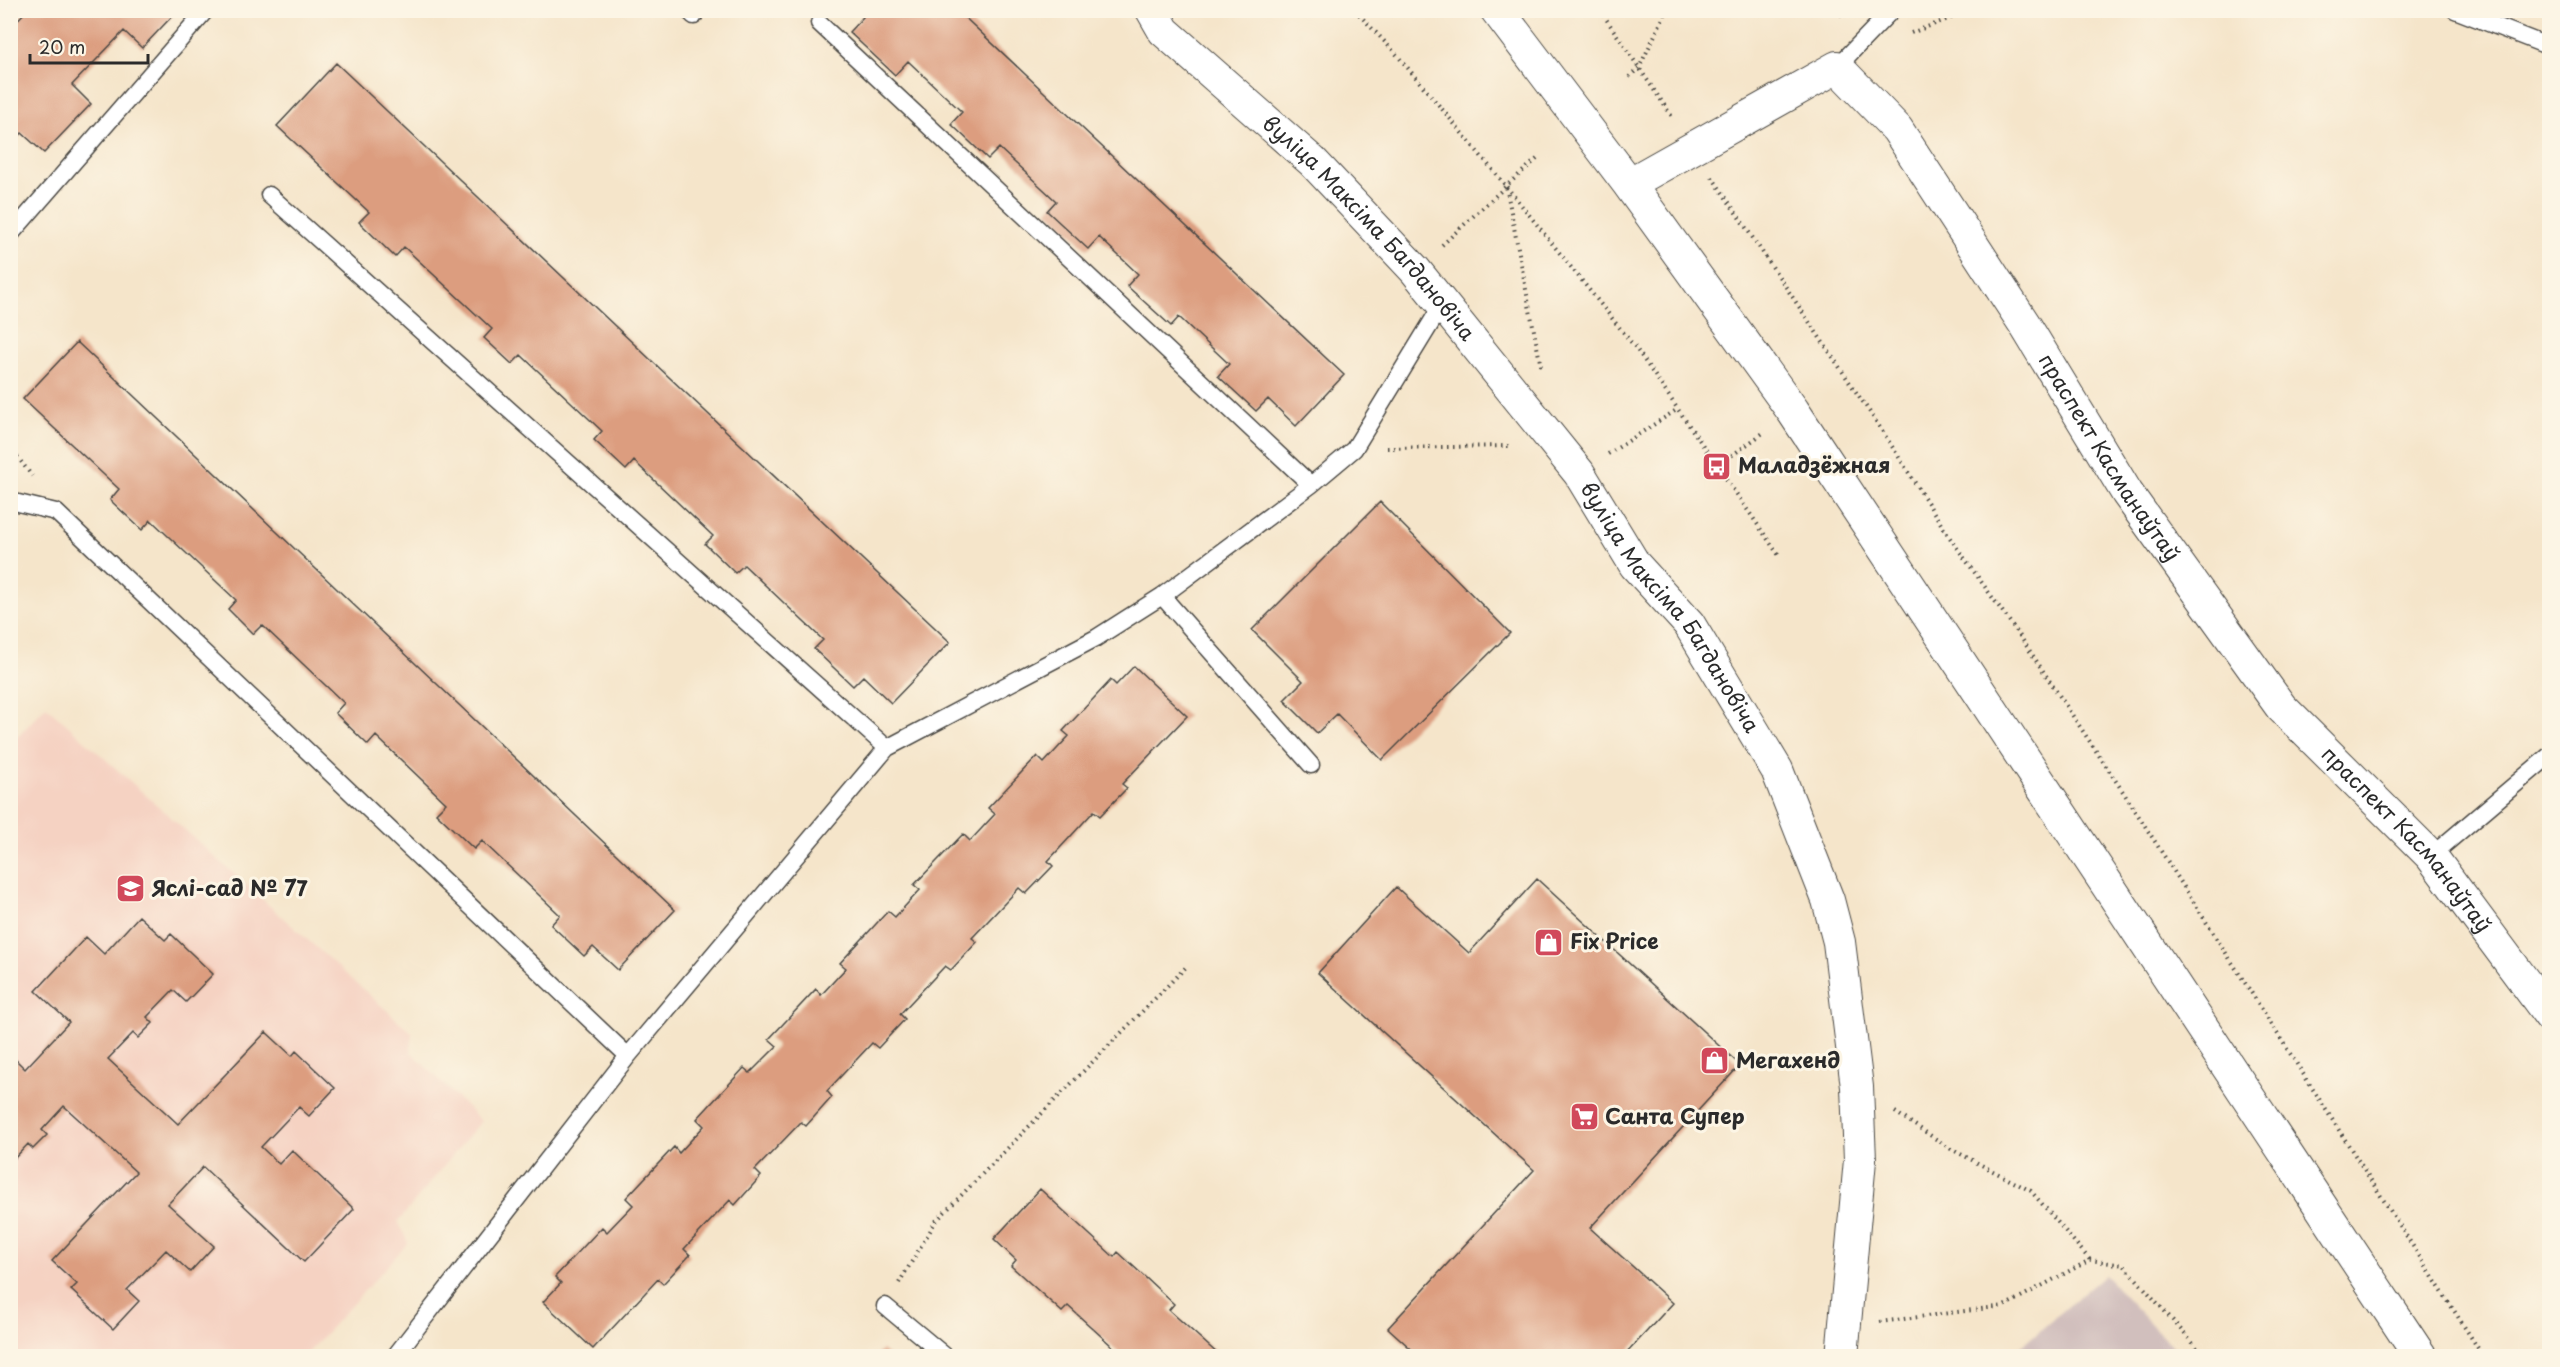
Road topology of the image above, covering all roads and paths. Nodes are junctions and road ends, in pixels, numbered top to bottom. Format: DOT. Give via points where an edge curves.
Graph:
graph roads {
  1 [pos="206,10"];
  2 [pos="1152,10"];
  3 [pos="1355,10"];
  4 [pos="1497,10"];
  5 [pos="1600,10"];
  6 [pos="1667,10"];
  7 [pos="1892,10"];
  8 [pos="1972,10"];
  9 [pos="2467,12"];
  10 [pos="819,23"];
  11 [pos="1910,33"];
  12 [pos="2550,46"];
  13 [pos="1837,67"];
  14 [pos="1639,68"];
  15 [pos="1629,77"];
  16 [pos="1692,148"];
  17 [pos="1537,159"];
  18 [pos="1629,184"];
  19 [pos="1506,186"];
  20 [pos="269,195"];
  21 [pos="10,235"];
  22 [pos="1415,270"];
  23 [pos="1442,305"];
  24 [pos="1678,409"];
  25 [pos="1793,411"];
  26 [pos="1717,466"];
  27 [pos="1579,473"];
  28 [pos="1311,485"];
  29 [pos="10,501"];
  30 [pos="1780,557"];
  31 [pos="1162,596"];
  32 [pos="886,748"];
  33 [pos="2550,755"];
  34 [pos="1311,765"];
  35 [pos="2431,856"];
  36 [pos="1188,965"];
  37 [pos="2550,1016"];
  38 [pos="628,1056"];
  39 [pos="1857,1087"];
  40 [pos="2090,1260"];
  41 [pos="885,1306"];
  42 [pos="1844,1342"];
  43 [pos="395,1356"];
  44 [pos="945,1356"];
  45 [pos="2204,1356"];
  46 [pos="2420,1356"];
  47 [pos="2483,1356"];
  1 -- 21 [label="lane"];
  2 -- 22 [label="street, вуліца Максіма Багдановіча" via="1164,31 1313,162"];
  3 -- 19 [label="path"];
  4 -- 18 [label="main road"];
  5 -- 14 [label="path"];
  6 -- 14 [label="path"];
  7 -- 13 [label="lane"];
  8 -- 11 [label="path"];
  9 -- 12 [label="lane"];
  10 -- 28 [label="lane"];
  13 -- 16 [label="street"];
  13 -- 35 [label="street, праспект Касманаўтаў" via="1897,129 2025,325 2127,493 2281,707"];
  14 -- 15 [label="path"];
  14 -- 16 [label="path"];
  16 -- 18 [label="street"];
  16 -- 47 [label="path" via="2131,804"];
  17 -- 19 [label="path"];
  18 -- 25 [label="main road"];
  19 -- 22 [label="path"];
  19 -- 24 [label="path" via="1635,347"];
  20 -- 32 [label="lane"];
  22 -- 23 [label="street, вуліца Максіма Багдановіча"];
  23 -- 27 [label="street, вуліца Максіма Багдановіча"];
  23 -- 28 [label="lane" via="1354,449"];
  24 -- 26 [label="path"];
  24 -- 27 [label="path"];
  25 -- 26 [label="path"];
  25 -- 46 [label="main road"];
  26 -- 30 [label="path"];
  27 -- 39 [label="street, вуліца Максіма Багдановіча" via="1635,565 1689,624 1777,770 1834,921"];
  28 -- 31 [label="lane"];
  29 -- 38 [label="lane" via="56,512"];
  31 -- 32 [label="lane" via="1096,638"];
  31 -- 34 [label="lane"];
  32 -- 38 [label="lane"];
  33 -- 35 [label="lane"];
  35 -- 37 [label="street, праспект Касманаўтаў"];
  36 -- 41 [label="path" via="936,1221"];
  38 -- 43 [label="lane"];
  39 -- 40 [label="path" via="1951,1149 2031,1191"];
  39 -- 42 [label="street, вуліца Максіма Багдановіча" via="1860,1160"];
  40 -- 42 [label="path" via="2004,1306"];
  40 -- 45 [label="path" via="2124,1265"];
  41 -- 44 [label="lane"];
}
